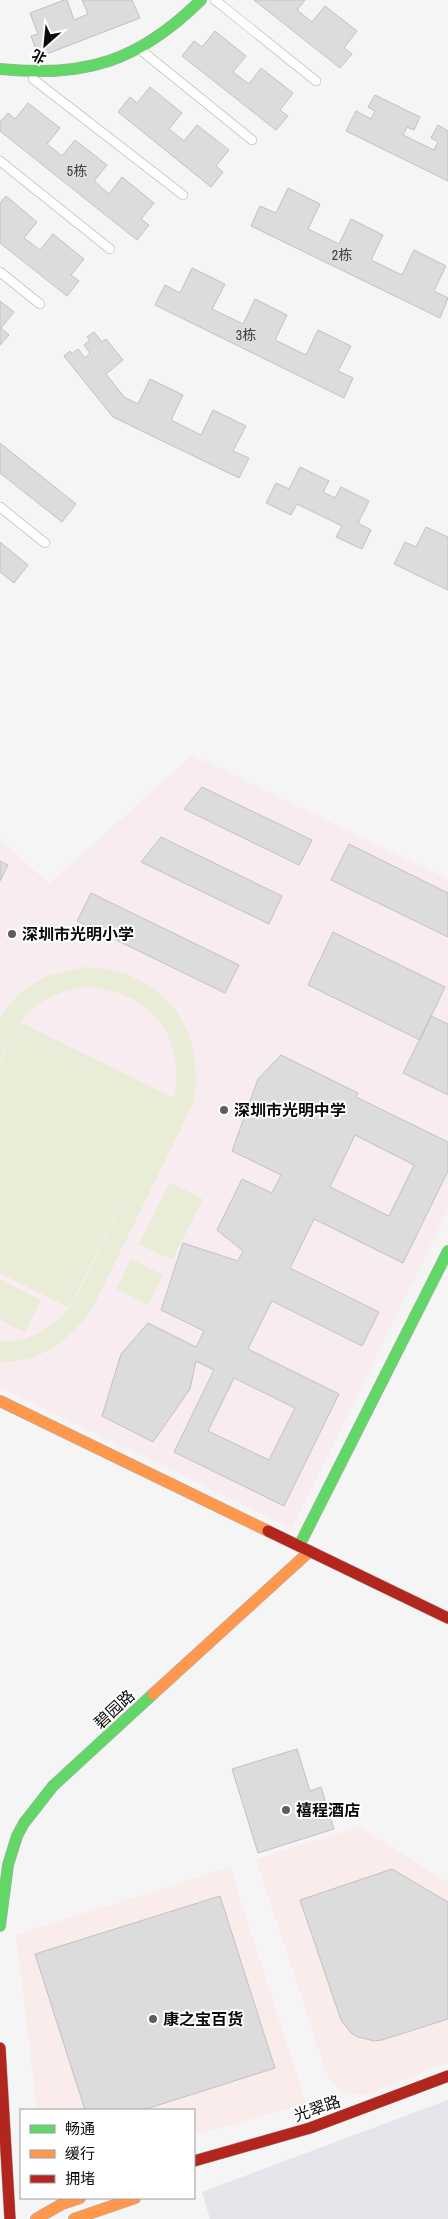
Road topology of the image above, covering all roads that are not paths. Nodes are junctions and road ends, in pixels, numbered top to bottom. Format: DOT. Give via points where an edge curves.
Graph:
graph roads {
  1 [pos="201,0"];
  2 [pos="215,0"];
  3 [pos="140,49"];
  4 [pos="0,69"];
  5 [pos="25,73"];
  6 [pos="316,81"];
  7 [pos="252,140"];
  8 [pos="0,161"];
  9 [pos="183,195"];
  10 [pos="110,250"];
  11 [pos="0,272"];
  12 [pos="40,304"];
  13 [pos="0,507"];
  14 [pos="45,543"];
  15 [pos="448,1251"];
  16 [pos="0,1401"];
  17 [pos="304,1548"];
  18 [pos="448,1618"];
  19 [pos="0,1926"];
  20 [pos="0,2048"];
  21 [pos="448,2076"];
  22 [pos="195,2162"];
  23 [pos="77,2199"];
  24 [pos="133,2199"];
  25 [pos="10,2219"];
  26 [pos="36,2219"];
  27 [pos="74,2219"];
  1 -- 3 [label="street" via="165,34"];
  2 -- 6 [label="lane"];
  3 -- 5 [label="street" via="84,69"];
  3 -- 7 [label="lane"];
  4 -- 5 [label="street"];
  5 -- 9 [label="lane"];
  8 -- 10 [label="lane"];
  11 -- 12 [label="lane"];
  13 -- 14 [label="lane"];
  15 -- 17 [label="street"];
  16 -- 17 [label="street"];
  17 -- 18 [label="street"];
  17 -- 19 [label="street, 碧园路" via="53,1786 31,1811 6,1870"];
  20 -- 25 [label="street"];
  21 -- 22 [label="street, 光翠路" via="310,2128"];
  23 -- 26 [label="street"];
  24 -- 27 [label="street"];
}
